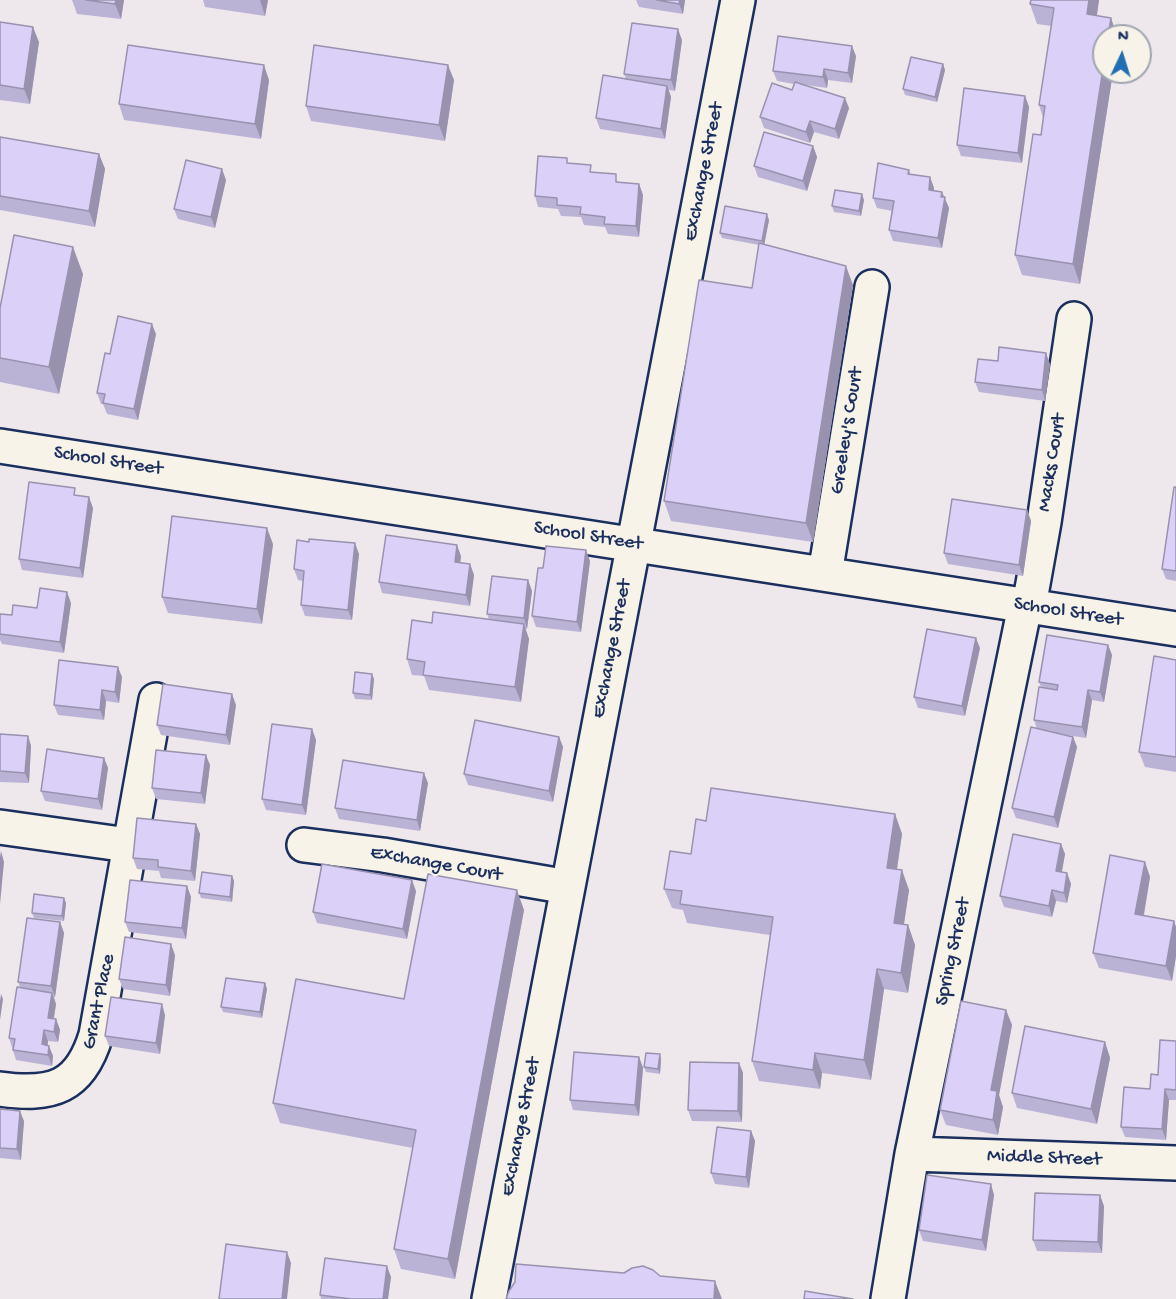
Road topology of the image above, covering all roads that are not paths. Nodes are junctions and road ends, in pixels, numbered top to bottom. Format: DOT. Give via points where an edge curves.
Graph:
graph roads {
  1 [pos="738,0"];
  2 [pos="872,287"];
  3 [pos="1074,319"];
  4 [pos="0,446"];
  5 [pos="633,544"];
  6 [pos="825,574"];
  7 [pos="1027,606"];
  8 [pos="1176,629"];
  9 [pos="156,700"];
  10 [pos="0,828"];
  11 [pos="304,845"];
  12 [pos="128,846"];
  13 [pos="568,887"];
  14 [pos="0,1089"];
  15 [pos="912,1154"];
  16 [pos="1176,1163"];
  17 [pos="489,1299"];
  18 [pos="888,1299"];
  1 -- 5 [label="street, Exchange Street"];
  2 -- 6 [label="street, Greeley's Court"];
  3 -- 7 [label="street, Macks Court" via="1044,522"];
  4 -- 5 [label="street, School Street"];
  5 -- 6 [label="street, School Street"];
  5 -- 13 [label="street, Exchange Street"];
  6 -- 7 [label="street, School Street"];
  7 -- 8 [label="street, School Street"];
  7 -- 15 [label="street, Spring Street"];
  9 -- 12 [label="street, Grant Place"];
  10 -- 12 [label="street"];
  11 -- 13 [label="street, Exchange Court"];
  12 -- 14 [label="street, Grant Place" via="96,1035 89,1056 78,1073 62,1084 22,1092"];
  13 -- 17 [label="street, Exchange Street"];
  15 -- 16 [label="street, Middle Street"];
  15 -- 18 [label="street, Spring Street"];
}
